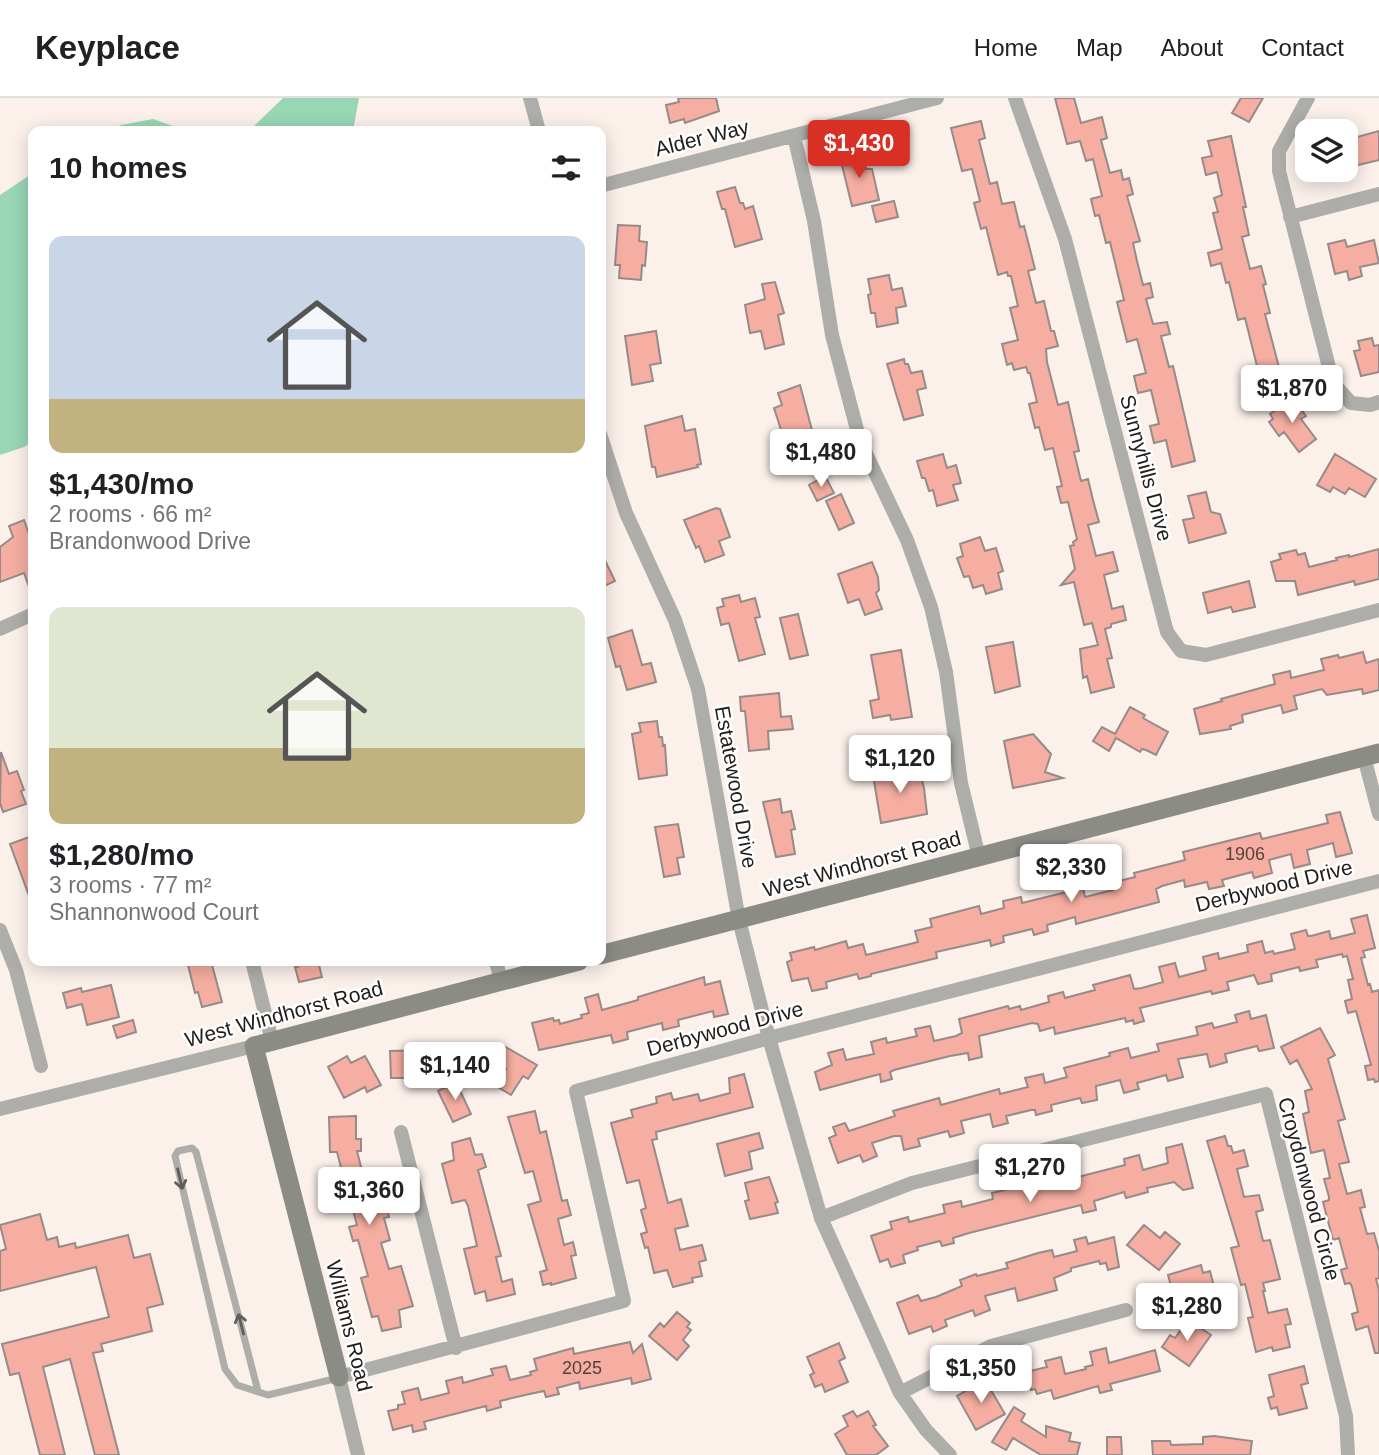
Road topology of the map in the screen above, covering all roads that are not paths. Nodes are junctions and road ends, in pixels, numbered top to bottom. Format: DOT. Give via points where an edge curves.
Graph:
graph roads {
  1 [pos="530,98"];
  2 [pos="937,98"];
  3 [pos="1015,98"];
  4 [pos="1308,98"];
  5 [pos="538,126"];
  6 [pos="794,136"];
  7 [pos="606,184"];
  8 [pos="1379,194"];
  9 [pos="1290,217"];
  10 [pos="1379,402"];
  11 [pos="606,452"];
  12 [pos="1379,610"];
  13 [pos="28,616"];
  14 [pos="0,629"];
  15 [pos="1372,755"];
  16 [pos="1379,814"];
  17 [pos="979,857"];
  18 [pos="1379,881"];
  19 [pos="738,920"];
  20 [pos="0,930"];
  21 [pos="606,953"];
  22 [pos="253,966"];
  23 [pos="497,966"];
  24 [pos="560,966"];
  25 [pos="501,981"];
  26 [pos="769,1038"];
  27 [pos="263,1043"];
  28 [pos="41,1066"];
  29 [pos="0,1109"];
  30 [pos="401,1132"];
  31 [pos="821,1218"];
  32 [pos="1126,1310"];
  33 [pos="456,1348"];
  34 [pos="339,1377"];
  35 [pos="258,1391"];
  36 [pos="900,1393"];
  37 [pos="358,1455"];
  38 [pos="950,1455"];
  39 [pos="1348,1455"];
  1 -- 5 [label="street"];
  2 -- 6 [label="street, Alder Way"];
  3 -- 12 [label="street, Sunnyhills Drive" via="1065,239 1167,632 1181,651 1206,655"];
  4 -- 9 [label="street" via="1279,151"];
  6 -- 7 [label="street, Alder Way"];
  6 -- 17 [label="street" via="814,221 832,335 860,441 907,540 931,607 946,672 961,783"];
  8 -- 9 [label="street"];
  9 -- 10 [label="street" via="1333,383 1351,403"];
  11 -- 19 [label="street, Estatewood Drive" via="626,513 676,620 698,689"];
  13 -- 14 [label="street"];
  15 -- 16 [label="street"];
  15 -- 17 [label="street, West Windhorst Road"];
  17 -- 19 [label="street, West Windhorst Road"];
  18 -- 26 [label="street, Derbywood Drive"];
  19 -- 21 [label="street, West Windhorst Road"];
  19 -- 26 [label="street, Estatewood Drive"];
  20 -- 28 [label="street" via="16,970"];
  22 -- 27 [label="street"];
  23 -- 25 [label="street"];
  24 -- 25 [label="street, West Windhorst Road"];
  25 -- 27 [label="street, West Windhorst Road"];
  26 -- 31 [label="street, Estatewood Drive"];
  26 -- 33 [label="street, Derbywood Drive" via="576,1091 624,1301"];
  27 -- 29 [label="street, West Windhorst Road"];
  27 -- 34 [label="street, Williams Road"];
  30 -- 33 [label="street"];
  31 -- 36 [label="street, Estatewood Drive"];
  31 -- 39 [label="street, Croydonwood Circle" via="912,1183 1266,1094 1346,1416"];
  32 -- 36 [label="street" via="991,1346"];
  33 -- 34 [label="street, Derbywood Drive"];
  34 -- 35 [label="lane" via="268,1395"];
  34 -- 37 [label="street, Williams Road"];
  35 -- 35 [label="lane, one-way" via="196,1152 192,1148 178,1151 175,1156 225,1369 237,1385"];
  36 -- 38 [label="street, Estatewood Drive"];
}
